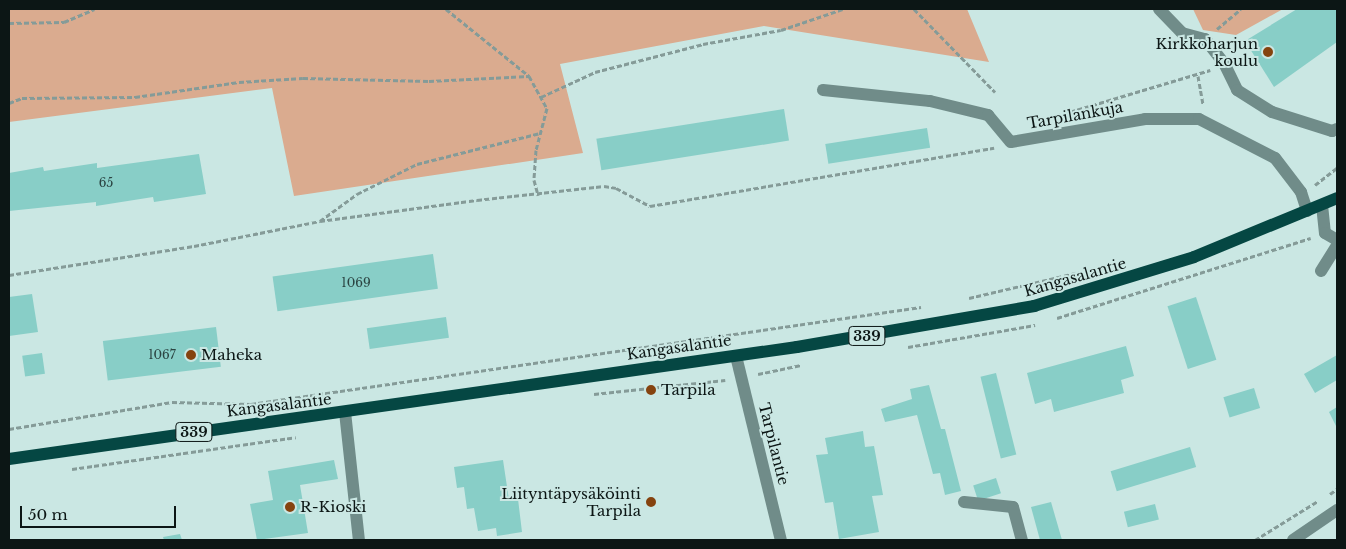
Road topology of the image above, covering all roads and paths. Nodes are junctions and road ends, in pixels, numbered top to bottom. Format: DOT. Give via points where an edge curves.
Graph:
graph roads {
  1 [pos="94,9"];
  2 [pos="446,9"];
  3 [pos="843,9"];
  4 [pos="914,9"];
  5 [pos="1160,9"];
  6 [pos="1241,9"];
  7 [pos="9,23"];
  8 [pos="1206,39"];
  9 [pos="1224,63"];
  10 [pos="529,76"];
  11 [pos="1198,76"];
  12 [pos="823,90"];
  13 [pos="995,92"];
  14 [pos="541,97"];
  15 [pos="9,103"];
  16 [pos="1047,118"];
  17 [pos="1205,121"];
  18 [pos="1337,130"];
  19 [pos="540,134"];
  20 [pos="1011,142"];
  21 [pos="1337,168"];
  22 [pos="1301,192"];
  23 [pos="538,195"];
  24 [pos="1337,198"];
  25 [pos="1322,205"];
  26 [pos="1307,211"];
  27 [pos="320,221"];
  28 [pos="1325,233"];
  29 [pos="1337,240"];
  30 [pos="1337,245"];
  31 [pos="1273,252"];
  32 [pos="1090,270"];
  33 [pos="1321,271"];
  34 [pos="9,275"];
  35 [pos="964,299"];
  36 [pos="927,306"];
  37 [pos="736,356"];
  38 [pos="345,412"];
  39 [pos="9,428"];
  40 [pos="9,459"];
  41 [pos="1337,489"];
  42 [pos="964,502"];
  43 [pos="1337,510"];
  44 [pos="359,540"];
  45 [pos="781,540"];
  46 [pos="1022,540"];
  47 [pos="1255,540"];
  48 [pos="1293,540"];
  1 -- 7 [label="path" via="64,22"];
  2 -- 10 [label="path"];
  3 -- 14 [label="path" via="781,30 703,44 595,72"];
  4 -- 13 [label="path"];
  5 -- 8 [label="street" via="1182,33"];
  6 -- 8 [label="path"];
  8 -- 9 [label="street"];
  9 -- 11 [label="path"];
  9 -- 18 [label="street" via="1237,90 1272,112"];
  10 -- 14 [label="path"];
  10 -- 15 [label="path" via="429,81 303,78 239,82 135,97 22,98"];
  11 -- 16 [label="path"];
  11 -- 17 [label="path"];
  12 -- 20 [label="street, Tarpilankuja" via="930,101 988,115"];
  14 -- 19 [label="path" via="547,108"];
  17 -- 20 [label="street, Tarpilankuja" via="1145,119"];
  17 -- 22 [label="street, Tarpilankuja" via="1275,158"];
  19 -- 23 [label="path" via="534,180"];
  19 -- 27 [label="path" via="416,164 357,194"];
  20 -- 23 [label="path" via="977,152 650,206 616,188 604,186"];
  21 -- 22 [label="path"];
  22 -- 26 [label="street, Tarpilankuja"];
  23 -- 27 [label="path"];
  24 -- 25 [label="main road, Kangasalantie / 339"];
  25 -- 26 [label="main road, Kangasalantie / 339"];
  25 -- 28 [label="street"];
  26 -- 37 [label="main road, Kangasalantie / 339" via="1194,257 1034,306"];
  27 -- 34 [label="path" via="194,246"];
  28 -- 29 [label="street"];
  28 -- 31 [label="path"];
  30 -- 33 [label="street"];
  32 -- 35 [label="path"];
  36 -- 39 [label="path" via="251,404 172,402"];
  37 -- 38 [label="main road, Kangasalantie / 339"];
  37 -- 45 [label="street, Tarpilantie"];
  38 -- 40 [label="main road, Kangasalantie / 339"];
  38 -- 44 [label="street"];
  41 -- 47 [label="path"];
  42 -- 46 [label="street" via="1013,507"];
  43 -- 48 [label="street"];
}
